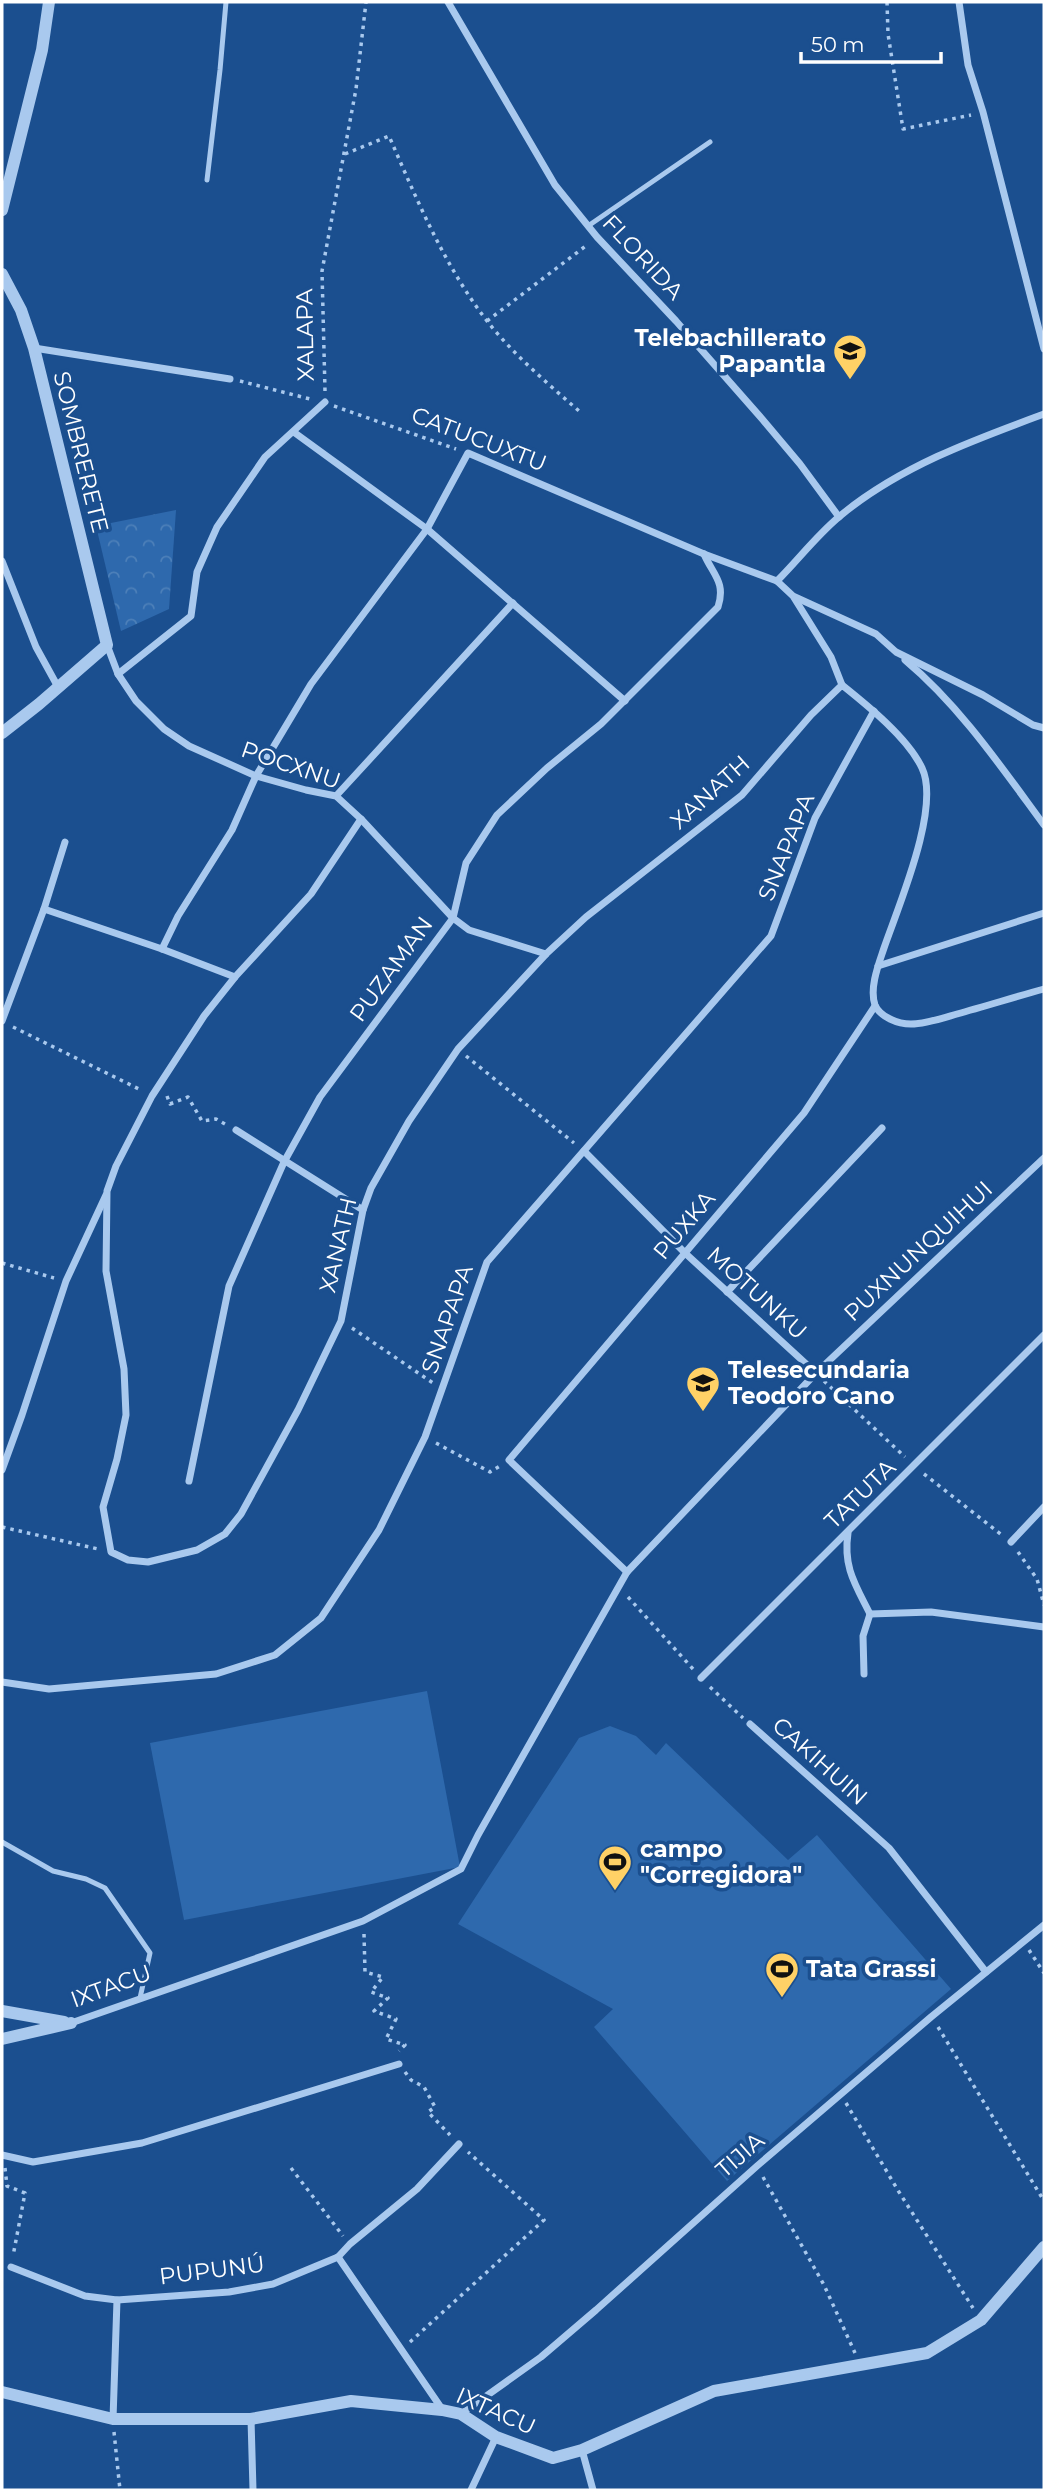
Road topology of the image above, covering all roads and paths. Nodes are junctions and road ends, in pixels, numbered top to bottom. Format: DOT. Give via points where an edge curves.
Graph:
graph roads {
  1 [pos="49,2"];
  2 [pos="226,2"];
  3 [pos="366,2"];
  4 [pos="449,2"];
  5 [pos="887,2"];
  6 [pos="960,2"];
  7 [pos="983,112"];
  8 [pos="710,142"];
  9 [pos="345,154"];
  10 [pos="207,180"];
  11 [pos="5,185"];
  12 [pos="2,210"];
  13 [pos="588,226"];
  14 [pos="597,237"];
  15 [pos="2,274"];
  16 [pos="487,321"];
  17 [pos="34,348"];
  18 [pos="1044,349"];
  19 [pos="230,379"];
  20 [pos="326,402"];
  21 [pos="579,411"];
  22 [pos="1044,414"];
  23 [pos="295,433"];
  24 [pos="468,453"];
  25 [pos="839,517"];
  26 [pos="427,529"];
  27 [pos="704,554"];
  28 [pos="2,561"];
  29 [pos="777,581"];
  30 [pos="793,596"];
  31 [pos="513,603"];
  32 [pos="107,645"];
  33 [pos="896,652"];
  34 [pos="118,674"];
  35 [pos="842,685"];
  36 [pos="58,687"];
  37 [pos="625,701"];
  38 [pos="874,711"];
  39 [pos="1044,728"];
  40 [pos="2,733"];
  41 [pos="256,776"];
  42 [pos="336,796"];
  43 [pos="361,819"];
  44 [pos="1044,825"];
  45 [pos="65,842"];
  46 [pos="44,909"];
  47 [pos="1044,913"];
  48 [pos="453,918"];
  49 [pos="162,949"];
  50 [pos="545,954"];
  51 [pos="878,966"];
  52 [pos="235,977"];
  53 [pos="1044,989"];
  54 [pos="876,1006"];
  55 [pos="2,1021"];
  56 [pos="458,1049"];
  57 [pos="160,1082"];
  58 [pos="152,1096"];
  59 [pos="882,1128"];
  60 [pos="236,1130"];
  61 [pos="584,1151"];
  62 [pos="1044,1158"];
  63 [pos="284,1162"];
  64 [pos="107,1191"];
  65 [pos="363,1210"];
  66 [pos="685,1253"];
  67 [pos="2,1263"];
  68 [pos="66,1281"];
  69 [pos="727,1292"];
  70 [pos="341,1321"];
  71 [pos="1044,1335"];
  72 [pos="816,1373"];
  73 [pos="443,1390"];
  74 [pos="425,1437"];
  75 [pos="509,1460"];
  76 [pos="915,1467"];
  77 [pos="2,1470"];
  78 [pos="189,1481"];
  79 [pos="1044,1507"];
  80 [pos="2,1527"];
  81 [pos="848,1532"];
  82 [pos="1011,1542"];
  83 [pos="111,1552"];
  84 [pos="627,1572"];
  85 [pos="618,1586"];
  86 [pos="1044,1605"];
  87 [pos="870,1614"];
  88 [pos="1044,1627"];
  89 [pos="864,1674"];
  90 [pos="701,1678"];
  91 [pos="2,1682"];
  92 [pos="750,1724"];
  93 [pos="2,1842"];
  94 [pos="427,1887"];
  95 [pos="363,1921"];
  96 [pos="1044,1925"];
  97 [pos="1024,1942"];
  98 [pos="986,1972"];
  99 [pos="1044,1973"];
  100 [pos="140,1998"];
  101 [pos="2,2011"];
  102 [pos="931,2017"];
  103 [pos="71,2023"];
  104 [pos="2,2039"];
  105 [pos="399,2064"];
  106 [pos="841,2095"];
  107 [pos="459,2144"];
  108 [pos="2,2155"];
  109 [pos="757,2166"];
  110 [pos="291,2168"];
  111 [pos="1044,2201"];
  112 [pos="350,2244"];
  113 [pos="1044,2248"];
  114 [pos="338,2257"];
  115 [pos="11,2267"];
  116 [pos="117,2300"];
  117 [pos="981,2320"];
  118 [pos="401,2350"];
  119 [pos="861,2365"];
  120 [pos="2,2392"];
  121 [pos="442,2410"];
  122 [pos="461,2414"];
  123 [pos="113,2419"];
  124 [pos="251,2419"];
  125 [pos="496,2437"];
  126 [pos="582,2450"];
  127 [pos="120,2490"];
  128 [pos="253,2490"];
  129 [pos="471,2490"];
  130 [pos="593,2490"];
  1 -- 11 [label="street" via="42,50"];
  2 -- 10 [label="lane"];
  3 -- 9 [label="path, XALAPA"];
  4 -- 13 [label="street, FLORIDA" via="555,185"];
  5 -- 7 [label="path" via="902,129"];
  6 -- 7 [label="street" via="968,65"];
  7 -- 18 [label="street"];
  8 -- 13 [label="lane"];
  9 -- 16 [label="path" via="389,136 431,232"];
  9 -- 20 [label="path, XALAPA" via="322,271"];
  11 -- 12 [label="street"];
  13 -- 14 [label="street, FLORIDA"];
  14 -- 16 [label="path"];
  14 -- 25 [label="street, FLORIDA" via="763,420"];
  15 -- 17 [label="street, SOMBRERETE"];
  16 -- 21 [label="path"];
  17 -- 19 [label="street"];
  17 -- 32 [label="street, SOMBRERETE"];
  19 -- 20 [label="path, CATUCUXTU"];
  20 -- 23 [label="street, XALAPA"];
  20 -- 24 [label="path, CATUCUXTU"];
  22 -- 25 [label="street" via="940,454"];
  23 -- 26 [label="street"];
  23 -- 34 [label="street, XALAPA" via="265,457 217,527 197,572 191,617"];
  24 -- 26 [label="street"];
  24 -- 27 [label="street, CATUCUXTU"];
  25 -- 29 [label="street"];
  26 -- 31 [label="street"];
  26 -- 41 [label="street" via="311,684"];
  27 -- 29 [label="street, CATUCUXTU"];
  27 -- 37 [label="street, PUZAMAN" via="720,582 718,607"];
  28 -- 36 [label="street" via="36,647"];
  29 -- 30 [label="street, CATUCUXTU"];
  30 -- 33 [label="street" via="876,634"];
  30 -- 35 [label="street, CATUCUXTU" via="831,657"];
  31 -- 37 [label="street"];
  31 -- 42 [label="street"];
  32 -- 34 [label="street, POCXNU"];
  32 -- 36 [label="street"];
  33 -- 39 [label="street"];
  33 -- 44 [label="street" via="972,730"];
  34 -- 41 [label="street, POCXNU" via="136,701 164,729 189,746"];
  35 -- 38 [label="street"];
  35 -- 50 [label="street, XANATH" via="742,795"];
  36 -- 40 [label="street"];
  37 -- 48 [label="street, PUZAMAN" via="497,815 466,863"];
  38 -- 51 [label="street" via="923,770 926,797 920,845"];
  38 -- 61 [label="street, SNAPAPA" via="815,818 771,936"];
  41 -- 42 [label="street, POCXNU"];
  41 -- 49 [label="street" via="232,830"];
  42 -- 43 [label="street, POCXNU"];
  43 -- 48 [label="street, POCXNU"];
  43 -- 52 [label="street" via="311,894"];
  45 -- 46 [label="street"];
  46 -- 49 [label="street"];
  46 -- 55 [label="street"];
  47 -- 51 [label="street"];
  48 -- 50 [label="street, POCXNU" via="469,930"];
  48 -- 63 [label="street, PUZAMAN" via="320,1097"];
  49 -- 52 [label="street"];
  50 -- 56 [label="street, XANATH"];
  51 -- 54 [label="street"];
  52 -- 57 [label="street"];
  53 -- 54 [label="street" via="911,1024 888,1019"];
  54 -- 66 [label="street, PUXKA" via="804,1113"];
  55 -- 58 [label="path"];
  56 -- 61 [label="path"];
  56 -- 65 [label="street, XANATH" via="409,1121"];
  57 -- 58 [label="street"];
  57 -- 60 [label="path" via="170,1104 188,1097 202,1121 216,1119"];
  58 -- 64 [label="street"];
  59 -- 69 [label="street"];
  60 -- 63 [label="street"];
  61 -- 66 [label="street, MOTUNKU"];
  61 -- 73 [label="street, SNAPAPA" via="487,1262"];
  62 -- 72 [label="street, PUXNUNQUIHUI"];
  63 -- 65 [label="street"];
  63 -- 78 [label="street, PUZAMAN" via="229,1286"];
  64 -- 68 [label="street"];
  64 -- 83 [label="street" via="106,1271 124,1369 125,1415 103,1507"];
  65 -- 70 [label="street, XANATH"];
  66 -- 69 [label="street, MOTUNKU"];
  66 -- 75 [label="street, PUXKA"];
  67 -- 68 [label="path"];
  68 -- 77 [label="street"];
  69 -- 72 [label="street, MOTUNKU"];
  70 -- 73 [label="path"];
  70 -- 83 [label="street, XANATH" via="298,1410 241,1514 225,1534 197,1550 148,1562"];
  71 -- 76 [label="street, TATUTA"];
  72 -- 76 [label="path"];
  72 -- 84 [label="street, PUXNUNQUIHUI"];
  73 -- 74 [label="street, SNAPAPA"];
  74 -- 75 [label="path" via="490,1472"];
  74 -- 91 [label="street, SNAPAPA" via="379,1530 321,1618 275,1655 216,1674 49,1689"];
  75 -- 84 [label="street"];
  76 -- 81 [label="street, TATUTA"];
  76 -- 82 [label="path"];
  79 -- 82 [label="street"];
  80 -- 83 [label="path"];
  81 -- 87 [label="street" via="848,1570"];
  81 -- 90 [label="street, TATUTA"];
  82 -- 86 [label="path" via="1037,1579"];
  84 -- 85 [label="street, PUXNUNQUIHUI"];
  85 -- 90 [label="path, CAKIHUIN"];
  85 -- 94 [label="street, PUXNUNQUIHUI" via="461,1869"];
  87 -- 88 [label="street" via="931,1612"];
  87 -- 89 [label="street" via="863,1636"];
  90 -- 92 [label="path, CAKIHUIN"];
  92 -- 98 [label="street, CAKIHUIN" via="889,1848"];
  93 -- 100 [label="lane" via="53,1871 105,1888 150,1953"];
  94 -- 95 [label="street, IXTACU"];
  95 -- 100 [label="street, IXTACU"];
  95 -- 105 [label="path" via="365,1972 383,1977 370,1992 387,1998 374,2011 396,2019 386,2039 405,2045 396,2055"];
  96 -- 97 [label="street, TIJIA"];
  97 -- 98 [label="street, TIJIA"];
  97 -- 99 [label="path"];
  98 -- 102 [label="street, TIJIA"];
  100 -- 103 [label="street, IXTACU"];
  101 -- 103 [label="street"];
  102 -- 106 [label="street, TIJIA"];
  102 -- 111 [label="path"];
  103 -- 104 [label="street, IXTACU"];
  105 -- 107 [label="path" via="411,2080 424,2087 435,2107 428,2112"];
  105 -- 108 [label="street" via="142,2143 33,2162"];
  106 -- 109 [label="street, TIJIA"];
  106 -- 117 [label="path"];
  107 -- 112 [label="street, PUPUNÚ" via="417,2189"];
  107 -- 118 [label="path" via="544,2220"];
  108 -- 115 [label="path" via="8,2186 25,2193"];
  109 -- 119 [label="path" via="824,2285"];
  109 -- 122 [label="street, TIJIA" via="541,2357"];
  110 -- 112 [label="path"];
  112 -- 114 [label="street, PUPUNÚ"];
  113 -- 117 [label="street, IXTACU"];
  114 -- 116 [label="street, PUPUNÚ" via="273,2284"];
  114 -- 118 [label="street"];
  115 -- 116 [label="street, PUPUNÚ" via="85,2296"];
  116 -- 123 [label="street"];
  117 -- 119 [label="street, IXTACU" via="927,2353"];
  118 -- 121 [label="street"];
  119 -- 126 [label="street, IXTACU" via="714,2391"];
  120 -- 123 [label="street, IXTACU"];
  121 -- 122 [label="street, IXTACU"];
  121 -- 124 [label="street, IXTACU" via="351,2401"];
  122 -- 125 [label="street, IXTACU"];
  123 -- 124 [label="street, IXTACU"];
  123 -- 127 [label="path"];
  124 -- 128 [label="street"];
  125 -- 126 [label="street, IXTACU" via="553,2458"];
  125 -- 129 [label="street"];
  126 -- 130 [label="street"];
}
